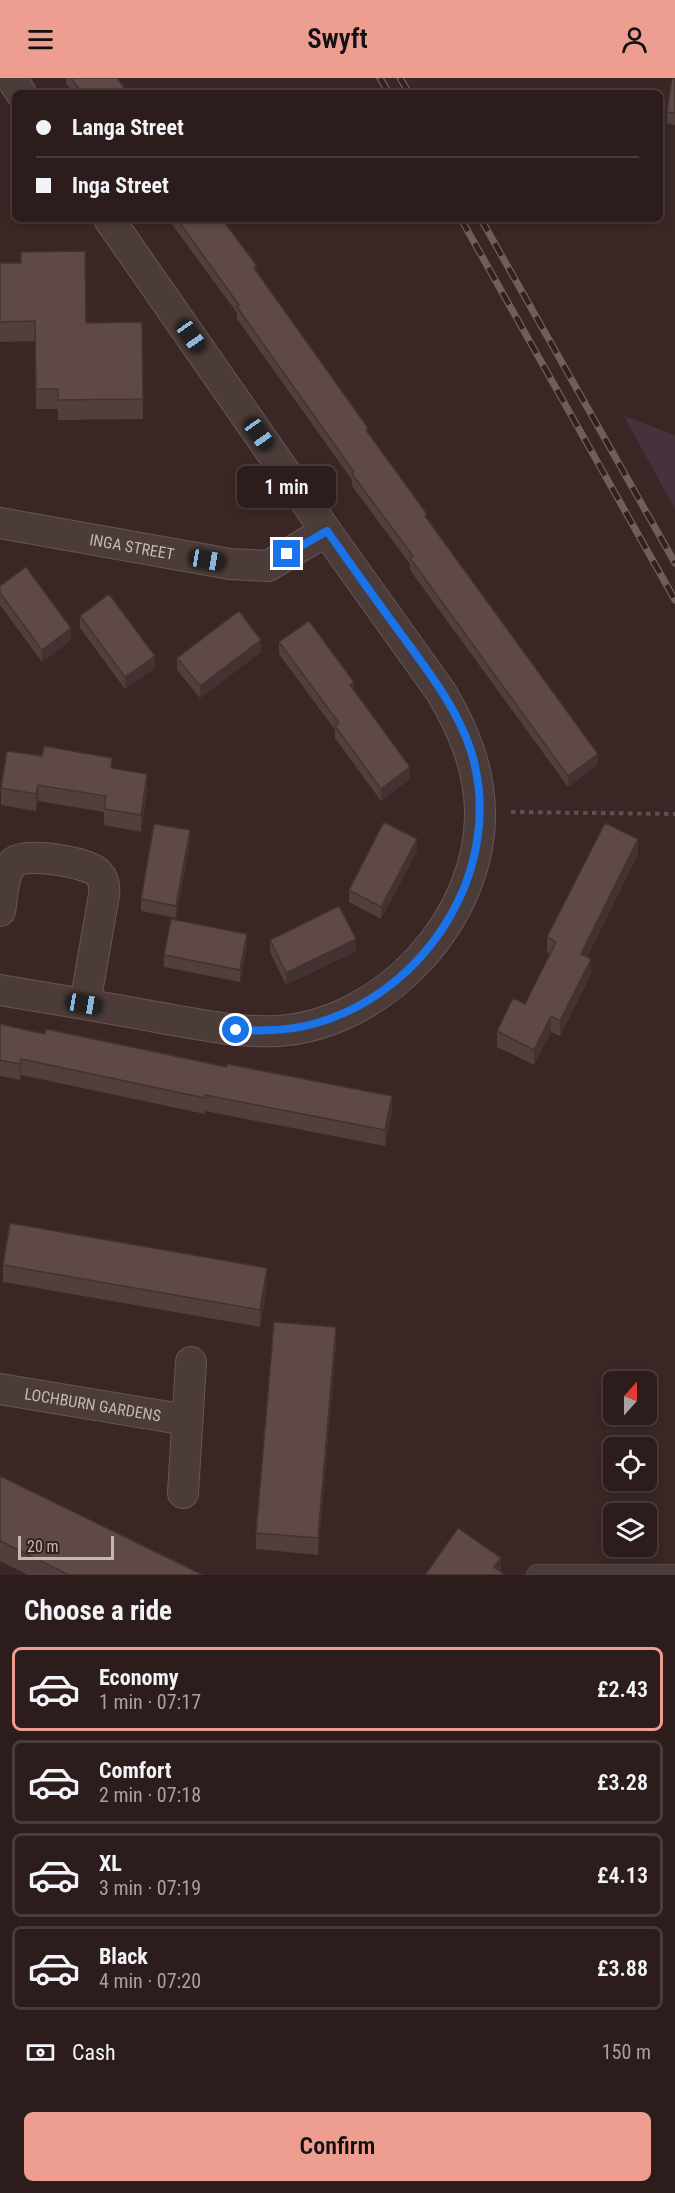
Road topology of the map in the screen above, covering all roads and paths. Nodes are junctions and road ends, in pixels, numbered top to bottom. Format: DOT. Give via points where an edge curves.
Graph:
graph roads {
  1 [pos="111,222"];
  2 [pos="0,523"];
  3 [pos="327,531"];
  4 [pos="480,812"];
  5 [pos="675,814"];
  6 [pos="0,910"];
  7 [pos="0,990"];
  8 [pos="84,1004"];
  9 [pos="192,1362"];
  10 [pos="0,1389"];
  11 [pos="187,1420"];
  12 [pos="183,1493"];
  13 [pos="675,1572"];
  14 [pos="534,1575"];
  1 -- 3 [label="street"];
  2 -- 3 [label="street, INGA STREET" via="230,564 268,566"];
  3 -- 4 [label="street" via="454,712 471,751"];
  4 -- 5 [label="path"];
  4 -- 8 [label="street" via="466,882 436,939 399,980 346,1012 314,1024 277,1031 212,1026"];
  6 -- 8 [label="street" via="6,874 20,859 36,857 79,865 101,876 104,895"];
  7 -- 8 [label="street"];
  9 -- 11 [label="street"];
  10 -- 11 [label="street, LOCHBURN GARDENS"];
  11 -- 12 [label="street"];
  13 -- 14 [label="lane"];
}
